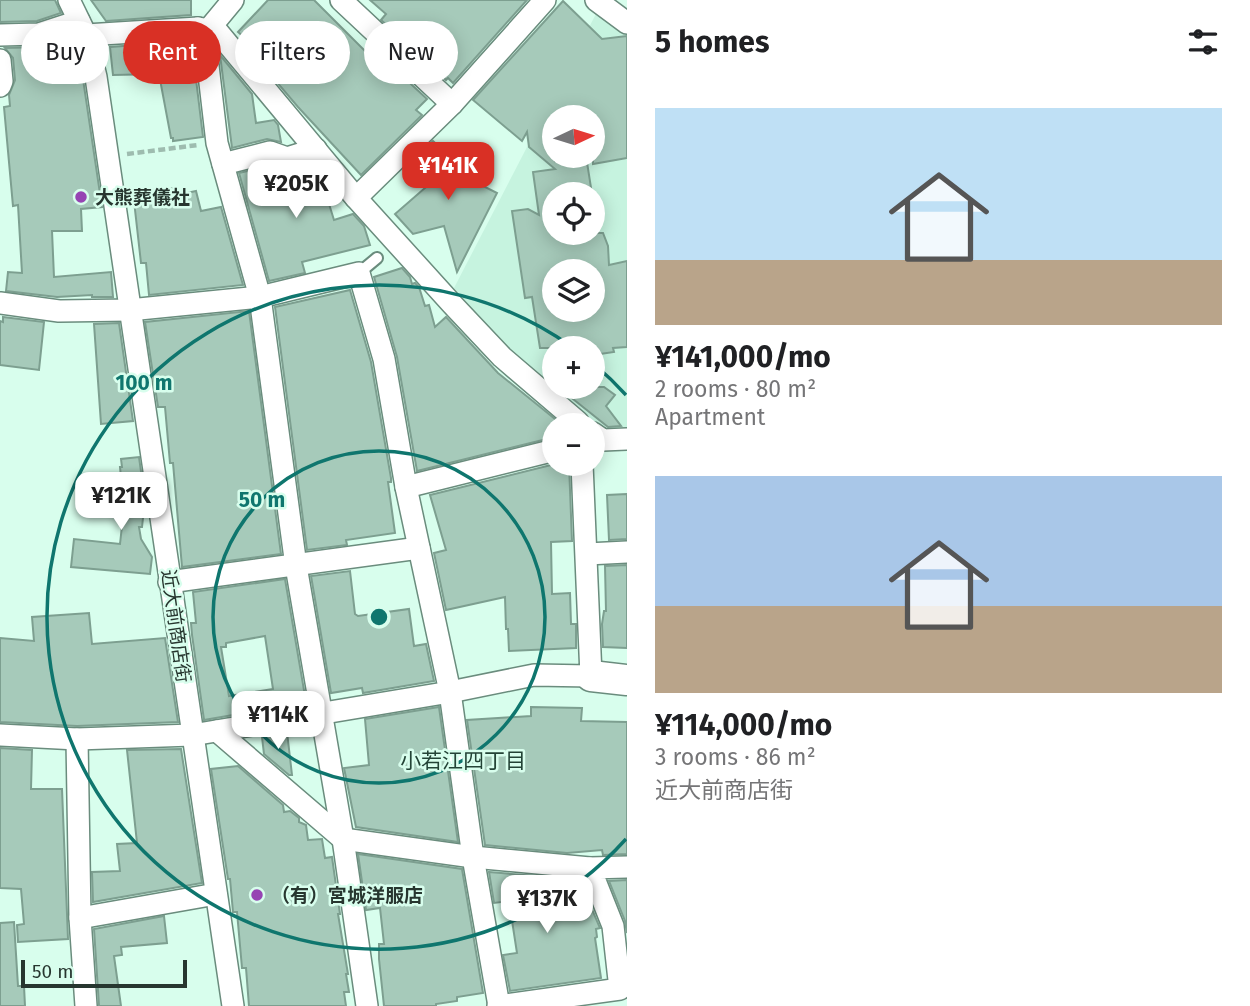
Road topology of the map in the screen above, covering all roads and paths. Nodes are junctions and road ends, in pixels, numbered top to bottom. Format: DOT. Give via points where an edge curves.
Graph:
graph roads {
  1 [pos="69,0"];
  2 [pos="233,0"];
  3 [pos="341,0"];
  4 [pos="545,0"];
  5 [pos="596,0"];
  6 [pos="79,21"];
  7 [pos="211,21"];
  8 [pos="627,23"];
  9 [pos="21,34"];
  10 [pos="0,35"];
  11 [pos="221,37"];
  12 [pos="0,60"];
  13 [pos="97,84"];
  14 [pos="210,84"];
  15 [pos="0,86"];
  16 [pos="452,104"];
  17 [pos="217,143"];
  18 [pos="316,149"];
  19 [pos="108,156"];
  20 [pos="223,164"];
  21 [pos="356,198"];
  22 [pos="377,258"];
  23 [pos="359,273"];
  24 [pos="260,298"];
  25 [pos="0,303"];
  26 [pos="129,310"];
  27 [pos="567,413"];
  28 [pos="605,434"];
  29 [pos="627,439"];
  30 [pos="542,453"];
  31 [pos="583,476"];
  32 [pos="406,488"];
  33 [pos="419,548"];
  34 [pos="627,551"];
  35 [pos="587,554"];
  36 [pos="296,566"];
  37 [pos="169,582"];
  38 [pos="591,676"];
  39 [pos="627,680"];
  40 [pos="450,692"];
  41 [pos="320,714"];
  42 [pos="217,731"];
  43 [pos="0,735"];
  44 [pos="192,735"];
  45 [pos="77,739"];
  46 [pos="343,839"];
  47 [pos="473,857"];
  48 [pos="627,867"];
  49 [pos="590,868"];
  50 [pos="216,894"];
  51 [pos="80,919"];
  52 [pos="623,997"];
  53 [pos="86,1006"];
  54 [pos="233,1006"];
  55 [pos="367,1006"];
  56 [pos="499,1006"];
  1 -- 6 [label="street, 近大前商店街"];
  2 -- 7 [label="street"];
  3 -- 16 [label="street"];
  4 -- 16 [label="street"];
  5 -- 8 [label="street"];
  9 -- 10 [label="street"];
  11 -- 18 [label="street"];
  12 -- 15 [label="street"];
  13 -- 19 [label="street, 近大前商店街"];
  14 -- 17 [label="street"];
  16 -- 21 [label="street"];
  17 -- 19 [label="path"];
  17 -- 20 [label="street"];
  18 -- 20 [label="street" via="287,158 270,152"];
  18 -- 21 [label="street"];
  19 -- 26 [label="street, 近大前商店街"];
  20 -- 24 [label="street"];
  21 -- 27 [label="street" via="502,356"];
  22 -- 23 [label="lane"];
  23 -- 24 [label="street"];
  23 -- 32 [label="street" via="384,359"];
  24 -- 26 [label="street"];
  24 -- 36 [label="street"];
  25 -- 26 [label="street" via="58,311"];
  26 -- 37 [label="street, 近大前商店街"];
  28 -- 29 [label="street"];
  30 -- 32 [label="street"];
  31 -- 35 [label="street"];
  32 -- 33 [label="street"];
  33 -- 36 [label="street"];
  33 -- 40 [label="street"];
  34 -- 35 [label="street"];
  35 -- 38 [label="street"];
  36 -- 37 [label="street"];
  36 -- 41 [label="street"];
  37 -- 44 [label="street, 近大前商店街"];
  38 -- 39 [label="street"];
  38 -- 40 [label="street" via="534,676"];
  40 -- 41 [label="street"];
  40 -- 47 [label="street"];
  41 -- 42 [label="street"];
  41 -- 46 [label="street"];
  42 -- 44 [label="street"];
  42 -- 46 [label="street"];
  43 -- 45 [label="street"];
  44 -- 45 [label="street"];
  44 -- 50 [label="street, 近大前商店街"];
  45 -- 51 [label="street"];
  46 -- 47 [label="street"];
  46 -- 55 [label="street"];
  47 -- 49 [label="street"];
  47 -- 56 [label="street"];
  48 -- 49 [label="street"];
  49 -- 52 [label="street" via="613,926"];
  50 -- 51 [label="street"];
  50 -- 54 [label="street, 近大前商店街"];
  51 -- 53 [label="street"];
  52 -- 56 [label="street"];
}
